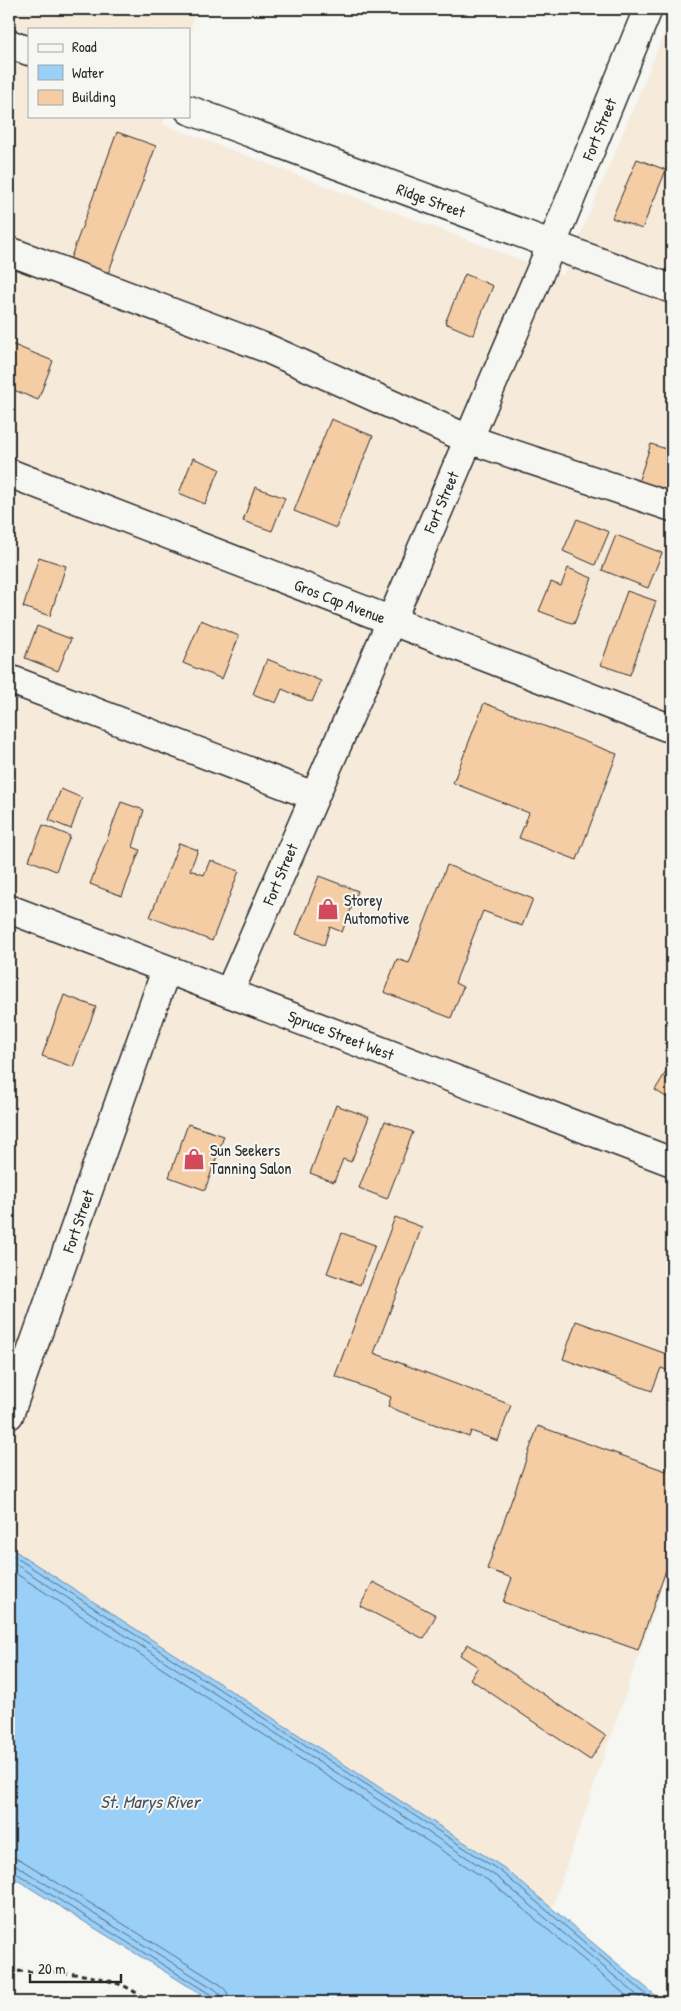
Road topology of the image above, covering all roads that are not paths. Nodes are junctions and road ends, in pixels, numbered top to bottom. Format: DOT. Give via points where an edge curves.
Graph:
graph roads {
  1 [pos="648,9"];
  2 [pos="9,44"];
  3 [pos="28,51"];
  4 [pos="190,110"];
  5 [pos="552,244"];
  6 [pos="9,251"];
  7 [pos="672,290"];
  8 [pos="468,439"];
  9 [pos="9,473"];
  10 [pos="672,507"];
  11 [pos="391,621"];
  12 [pos="9,679"];
  13 [pos="672,729"];
  14 [pos="314,796"];
  15 [pos="9,910"];
  16 [pos="166,970"];
  17 [pos="229,993"];
  18 [pos="672,1162"];
  19 [pos="9,1415"];
  1 -- 5 [label="street, Fort Street"];
  2 -- 3 [label="street"];
  4 -- 5 [label="street, Ridge Street"];
  5 -- 7 [label="street, Ridge Street"];
  5 -- 8 [label="street, Fort Street"];
  6 -- 8 [label="street" via="266,348"];
  8 -- 10 [label="street"];
  8 -- 11 [label="street, Fort Street"];
  9 -- 11 [label="street, Gros Cap Avenue"];
  11 -- 13 [label="street, Gros Cap Avenue"];
  11 -- 14 [label="street, Fort Street"];
  12 -- 14 [label="street"];
  14 -- 17 [label="street, Fort Street"];
  15 -- 16 [label="street, Spruce Street West"];
  16 -- 17 [label="street, Spruce Street West"];
  16 -- 19 [label="street, Fort Street"];
  17 -- 18 [label="street, Spruce Street West"];
}
